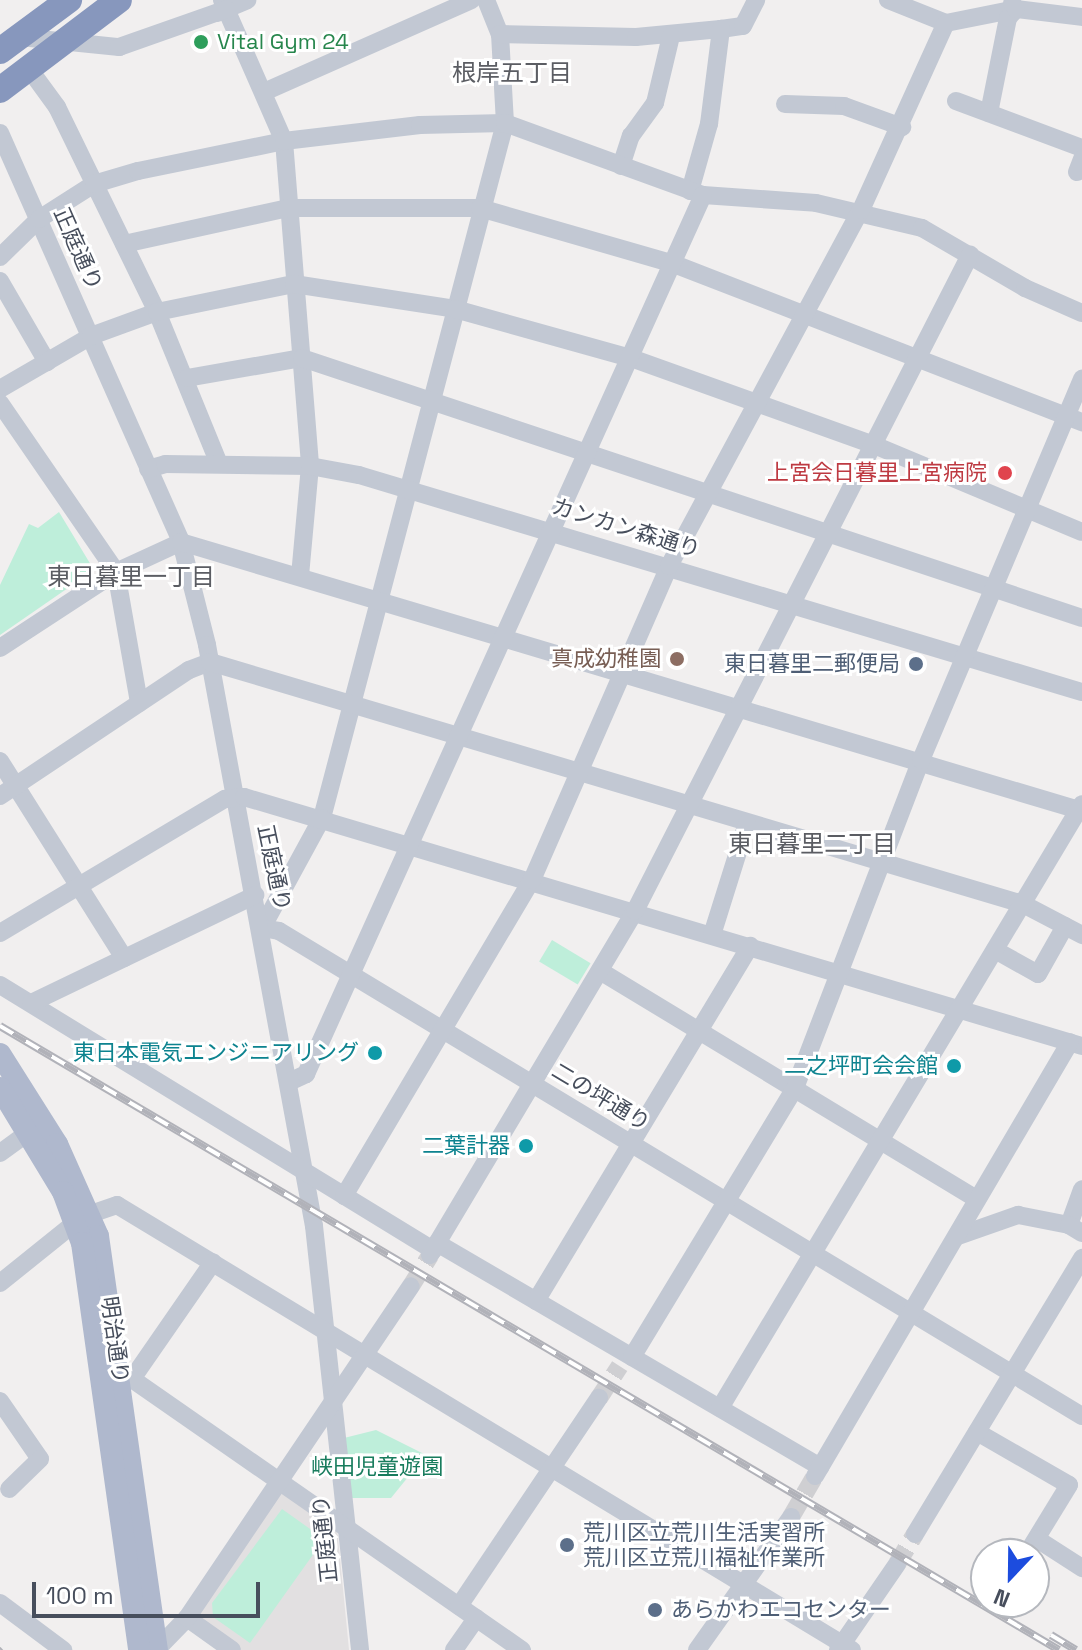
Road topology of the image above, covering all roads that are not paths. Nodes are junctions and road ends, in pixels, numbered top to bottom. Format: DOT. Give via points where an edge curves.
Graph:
graph roads {
  1 [pos="69,0"];
  2 [pos="119,0"];
  3 [pos="247,0"];
  4 [pos="472,0"];
  5 [pos="486,0"];
  6 [pos="756,0"];
  7 [pos="888,0"];
  8 [pos="225,4"];
  9 [pos="1014,5"];
  10 [pos="1082,17"];
  11 [pos="946,23"];
  12 [pos="721,29"];
  13 [pos="500,34"];
  14 [pos="671,36"];
  15 [pos="10,44"];
  16 [pos="58,48"];
  17 [pos="30,70"];
  18 [pos="0,90"];
  19 [pos="264,92"];
  20 [pos="956,101"];
  21 [pos="785,104"];
  22 [pos="989,113"];
  23 [pos="505,123"];
  24 [pos="902,127"];
  25 [pos="0,133"];
  26 [pos="284,141"];
  27 [pos="1082,148"];
  28 [pos="621,166"];
  29 [pos="94,184"];
  30 [pos="697,193"];
  31 [pos="288,208"];
  32 [pos="480,208"];
  33 [pos="861,210"];
  34 [pos="39,219"];
  35 [pos="124,244"];
  36 [pos="970,255"];
  37 [pos="0,257"];
  38 [pos="674,264"];
  39 [pos="0,281"];
  40 [pos="294,284"];
  41 [pos="455,309"];
  42 [pos="157,312"];
  43 [pos="1082,313"];
  44 [pos="806,314"];
  45 [pos="91,336"];
  46 [pos="918,357"];
  47 [pos="302,358"];
  48 [pos="631,358"];
  49 [pos="47,362"];
  50 [pos="187,378"];
  51 [pos="1082,379"];
  52 [pos="0,389"];
  53 [pos="433,400"];
  54 [pos="0,403"];
  55 [pos="756,403"];
  56 [pos="1075,418"];
  57 [pos="874,445"];
  58 [pos="590,452"];
  59 [pos="219,464"];
  60 [pos="310,466"];
  61 [pos="148,469"];
  62 [pos="408,488"];
  63 [pos="709,492"];
  64 [pos="1028,506"];
  65 [pos="552,530"];
  66 [pos="1082,532"];
  67 [pos="829,533"];
  68 [pos="181,542"];
  69 [pos="669,566"];
  70 [pos="116,572"];
  71 [pos="300,576"];
  72 [pos="992,588"];
  73 [pos="378,599"];
  74 [pos="792,605"];
  75 [pos="1082,618"];
  76 [pos="505,637"];
  77 [pos="0,648"];
  78 [pos="965,656"];
  79 [pos="210,662"];
  80 [pos="623,672"];
  81 [pos="1082,692"];
  82 [pos="139,703"];
  83 [pos="351,704"];
  84 [pos="740,707"];
  85 [pos="461,735"];
  86 [pos="921,760"];
  87 [pos="0,761"];
  88 [pos="580,771"];
  89 [pos="8,791"];
  90 [pos="235,797"];
  91 [pos="690,805"];
  92 [pos="1081,808"];
  93 [pos="322,818"];
  94 [pos="747,823"];
  95 [pos="411,844"];
  96 [pos="884,864"];
  97 [pos="532,880"];
  98 [pos="80,885"];
  99 [pos="255,895"];
  100 [pos="1023,904"];
  101 [pos="635,911"];
  102 [pos="1065,926"];
  103 [pos="262,928"];
  104 [pos="0,933"];
  105 [pos="712,935"];
  106 [pos="1082,935"];
  107 [pos="750,946"];
  108 [pos="995,950"];
  109 [pos="124,958"];
  110 [pos="600,971"];
  111 [pos="352,975"];
  112 [pos="842,975"];
  113 [pos="0,985"];
  114 [pos="31,1003"];
  115 [pos="960,1010"];
  116 [pos="443,1029"];
  117 [pos="699,1031"];
  118 [pos="1076,1044"];
  119 [pos="0,1054"];
  120 [pos="289,1082"];
  121 [pos="533,1083"];
  122 [pos="0,1088"];
  123 [pos="795,1088"];
  124 [pos="28,1133"];
  125 [pos="881,1142"];
  126 [pos="631,1143"];
  127 [pos="0,1153"];
  128 [pos="305,1173"];
  129 [pos="1082,1189"];
  130 [pos="344,1196"];
  131 [pos="975,1198"];
  132 [pos="727,1201"];
  133 [pos="83,1217"];
  134 [pos="1075,1229"];
  135 [pos="958,1236"];
  136 [pos="433,1249"];
  137 [pos="814,1253"];
  138 [pos="1082,1258"];
  139 [pos="213,1262"];
  140 [pos="0,1283"];
  141 [pos="411,1286"];
  142 [pos="536,1301"];
  143 [pos="912,1313"];
  144 [pos="327,1330"];
  145 [pos="367,1354"];
  146 [pos="626,1359"];
  147 [pos="1013,1374"];
  148 [pos="119,1381"];
  149 [pos="599,1398"];
  150 [pos="335,1399"];
  151 [pos="0,1401"];
  152 [pos="720,1408"];
  153 [pos="1082,1416"];
  154 [pos="15,1430"];
  155 [pos="977,1432"];
  156 [pos="0,1442"];
  157 [pos="553,1468"];
  158 [pos="278,1479"];
  159 [pos="9,1489"];
  160 [pos="791,1517"];
  161 [pos="348,1528"];
  162 [pos="915,1534"];
  163 [pos="1038,1538"];
  164 [pos="1050,1554"];
  165 [pos="897,1564"];
  166 [pos="1082,1568"];
  167 [pos="746,1587"];
  168 [pos="0,1603"];
  169 [pos="459,1606"];
  170 [pos="187,1618"];
  171 [pos="476,1618"];
  172 [pos="844,1648"];
  173 [pos="63,1650"];
  174 [pos="151,1650"];
  175 [pos="232,1650"];
  176 [pos="360,1650"];
  177 [pos="454,1650"];
  178 [pos="522,1650"];
  179 [pos="697,1650"];
  1 -- 15 [label="highway"];
  2 -- 16 [label="highway"];
  3 -- 8 [label="street"];
  4 -- 19 [label="street"];
  5 -- 13 [label="street"];
  6 -- 12 [label="street" via="743,26"];
  7 -- 11 [label="street"];
  8 -- 16 [label="street" via="119,47"];
  8 -- 19 [label="street"];
  9 -- 10 [label="street"];
  9 -- 11 [label="street"];
  9 -- 22 [label="street"];
  11 -- 24 [label="street"];
  12 -- 14 [label="street"];
  12 -- 30 [label="street"];
  13 -- 14 [label="street"];
  13 -- 23 [label="street"];
  14 -- 28 [label="street" via="655,103 631,136"];
  15 -- 16 [label="street"];
  16 -- 17 [label="highway"];
  17 -- 18 [label="highway"];
  17 -- 29 [label="street" via="57,107"];
  19 -- 26 [label="street"];
  20 -- 22 [label="street"];
  21 -- 24 [label="street" via="844,106"];
  22 -- 27 [label="street"];
  23 -- 26 [label="street" via="420,125"];
  23 -- 28 [label="street"];
  23 -- 32 [label="street"];
  24 -- 33 [label="street"];
  25 -- 34 [label="street, 正庭通り"];
  26 -- 29 [label="street" via="182,159"];
  26 -- 31 [label="street"];
  28 -- 30 [label="street"];
  29 -- 34 [label="street"];
  29 -- 35 [label="street"];
  30 -- 33 [label="street"];
  30 -- 38 [label="street"];
  31 -- 32 [label="street"];
  31 -- 35 [label="street"];
  31 -- 40 [label="street"];
  32 -- 38 [label="street"];
  32 -- 41 [label="street"];
  33 -- 36 [label="street" via="922,228"];
  33 -- 44 [label="street"];
  34 -- 37 [label="street"];
  34 -- 45 [label="street, 正庭通り"];
  35 -- 42 [label="street"];
  36 -- 43 [label="street"];
  36 -- 46 [label="street"];
  38 -- 44 [label="street"];
  38 -- 48 [label="street"];
  39 -- 49 [label="street"];
  40 -- 41 [label="street"];
  40 -- 42 [label="street"];
  40 -- 47 [label="street"];
  41 -- 48 [label="street"];
  41 -- 53 [label="street"];
  42 -- 45 [label="street"];
  42 -- 50 [label="street"];
  44 -- 46 [label="street"];
  44 -- 55 [label="street"];
  45 -- 49 [label="street"];
  45 -- 61 [label="street, 正庭通り"];
  46 -- 56 [label="street"];
  46 -- 57 [label="street"];
  47 -- 50 [label="street"];
  47 -- 53 [label="street"];
  47 -- 60 [label="street"];
  48 -- 55 [label="street"];
  48 -- 58 [label="street"];
  49 -- 52 [label="street"];
  50 -- 59 [label="street"];
  51 -- 56 [label="street"];
  53 -- 58 [label="street"];
  53 -- 62 [label="street"];
  54 -- 70 [label="street"];
  55 -- 57 [label="street"];
  55 -- 63 [label="street"];
  56 -- 64 [label="street"];
  57 -- 64 [label="street"];
  57 -- 67 [label="street"];
  58 -- 63 [label="street"];
  58 -- 65 [label="street"];
  59 -- 60 [label="street, カンカン森通り"];
  59 -- 61 [label="street, カンカン森通り"];
  60 -- 62 [label="street, カンカン森通り"];
  60 -- 71 [label="street"];
  61 -- 68 [label="street, 正庭通り"];
  62 -- 65 [label="street, カンカン森通り"];
  62 -- 73 [label="street"];
  63 -- 67 [label="street"];
  63 -- 69 [label="street"];
  64 -- 66 [label="street"];
  64 -- 72 [label="street"];
  65 -- 69 [label="street, カンカン森通り"];
  65 -- 76 [label="street"];
  67 -- 72 [label="street"];
  67 -- 74 [label="street"];
  68 -- 70 [label="street"];
  68 -- 71 [label="street"];
  68 -- 79 [label="street, 正庭通り"];
  69 -- 74 [label="street, カンカン森通り"];
  69 -- 80 [label="street"];
  70 -- 77 [label="street"];
  70 -- 82 [label="street"];
  71 -- 73 [label="street"];
  72 -- 75 [label="street"];
  72 -- 78 [label="street"];
  73 -- 76 [label="street"];
  73 -- 83 [label="street"];
  74 -- 78 [label="street, カンカン森通り"];
  74 -- 84 [label="street"];
  76 -- 80 [label="street"];
  76 -- 85 [label="street"];
  78 -- 81 [label="street, カンカン森通り"];
  78 -- 86 [label="street"];
  79 -- 82 [label="street"];
  79 -- 83 [label="street"];
  79 -- 90 [label="street, 正庭通り"];
  80 -- 84 [label="street"];
  80 -- 88 [label="street"];
  82 -- 89 [label="street"];
  83 -- 85 [label="street"];
  83 -- 93 [label="street"];
  84 -- 86 [label="street"];
  84 -- 91 [label="street"];
  85 -- 88 [label="street"];
  85 -- 95 [label="street"];
  86 -- 92 [label="street"];
  86 -- 96 [label="street"];
  87 -- 89 [label="street"];
  88 -- 91 [label="street"];
  88 -- 97 [label="street"];
  89 -- 98 [label="street"];
  90 -- 93 [label="street"];
  90 -- 98 [label="street"];
  90 -- 99 [label="street, 正庭通り"];
  91 -- 94 [label="street"];
  91 -- 101 [label="street"];
  92 -- 100 [label="street"];
  93 -- 95 [label="street"];
  93 -- 103 [label="street"];
  94 -- 96 [label="street"];
  94 -- 105 [label="street"];
  95 -- 97 [label="street"];
  95 -- 111 [label="street"];
  96 -- 100 [label="street"];
  96 -- 112 [label="street"];
  97 -- 101 [label="street"];
  97 -- 116 [label="street"];
  98 -- 104 [label="street"];
  98 -- 109 [label="street"];
  99 -- 103 [label="street, 正庭通り"];
  99 -- 109 [label="street"];
  100 -- 102 [label="street"];
  100 -- 108 [label="street"];
  101 -- 105 [label="street"];
  101 -- 110 [label="street"];
  102 -- 106 [label="street"];
  102 -- 108 [label="street" via="1038,974"];
  103 -- 111 [label="street, 二の坪通り" via="279,931"];
  103 -- 120 [label="street, 正庭通り"];
  105 -- 107 [label="street"];
  107 -- 112 [label="street"];
  107 -- 117 [label="street"];
  108 -- 115 [label="street"];
  109 -- 114 [label="street"];
  110 -- 117 [label="street"];
  110 -- 121 [label="street"];
  111 -- 116 [label="street, 二の坪通り"];
  111 -- 120 [label="street" via="306,1074"];
  112 -- 115 [label="street"];
  112 -- 123 [label="street"];
  113 -- 114 [label="street"];
  114 -- 128 [label="street"];
  115 -- 118 [label="street"];
  115 -- 125 [label="street"];
  116 -- 121 [label="street, 二の坪通り"];
  116 -- 130 [label="street"];
  117 -- 123 [label="street"];
  117 -- 126 [label="street"];
  118 -- 131 [label="street"];
  119 -- 133 [label="main road, 明治通り" via="57,1144"];
  120 -- 128 [label="street, 正庭通り"];
  121 -- 126 [label="street, 二の坪通り"];
  121 -- 136 [label="street"];
  122 -- 124 [label="main road, 明治通り"];
  123 -- 125 [label="street"];
  123 -- 132 [label="street"];
  124 -- 127 [label="street"];
  124 -- 133 [label="main road, 明治通り"];
  125 -- 131 [label="street"];
  125 -- 137 [label="street"];
  126 -- 132 [label="street, 二の坪通り"];
  126 -- 142 [label="street"];
  128 -- 130 [label="street"];
  128 -- 144 [label="street, 正庭通り"];
  129 -- 134 [label="street"];
  130 -- 136 [label="street"];
  131 -- 135 [label="street"];
  132 -- 137 [label="street, 二の坪通り"];
  132 -- 146 [label="street"];
  133 -- 139 [label="street" via="117,1205"];
  133 -- 140 [label="street"];
  133 -- 148 [label="main road, 明治通り"];
  134 -- 135 [label="street" via="1018,1215"];
  135 -- 143 [label="street"];
  136 -- 142 [label="street"];
  137 -- 143 [label="street, 二の坪通り"];
  137 -- 152 [label="street"];
  138 -- 147 [label="street"];
  139 -- 144 [label="street"];
  139 -- 148 [label="street"];
  141 -- 145 [label="street"];
  142 -- 146 [label="street"];
  143 -- 147 [label="street, 二の坪通り"];
  143 -- 152 [label="street" via="817,1471"];
  144 -- 145 [label="street"];
  144 -- 150 [label="street, 正庭通り"];
  145 -- 150 [label="street"];
  145 -- 157 [label="street"];
  146 -- 152 [label="street"];
  147 -- 153 [label="street, 二の坪通り"];
  147 -- 155 [label="street"];
  148 -- 158 [label="street"];
  148 -- 174 [label="main road, 明治通り"];
  149 -- 157 [label="street"];
  150 -- 158 [label="street"];
  150 -- 161 [label="street, 正庭通り"];
  151 -- 154 [label="street" via="16,1421"];
  154 -- 156 [label="street"];
  154 -- 159 [label="street" via="40,1459"];
  155 -- 162 [label="street"];
  155 -- 163 [label="street" via="1069,1485"];
  157 -- 167 [label="street"];
  157 -- 169 [label="street"];
  158 -- 161 [label="street"];
  158 -- 170 [label="street"];
  160 -- 167 [label="street"];
  161 -- 169 [label="street"];
  161 -- 176 [label="street, 正庭通り"];
  164 -- 166 [label="street"];
  165 -- 172 [label="street"];
  167 -- 172 [label="street"];
  167 -- 179 [label="street"];
  168 -- 173 [label="street"];
  169 -- 171 [label="street"];
  170 -- 174 [label="street"];
  170 -- 175 [label="street"];
  171 -- 177 [label="street"];
  171 -- 178 [label="street"];
}
